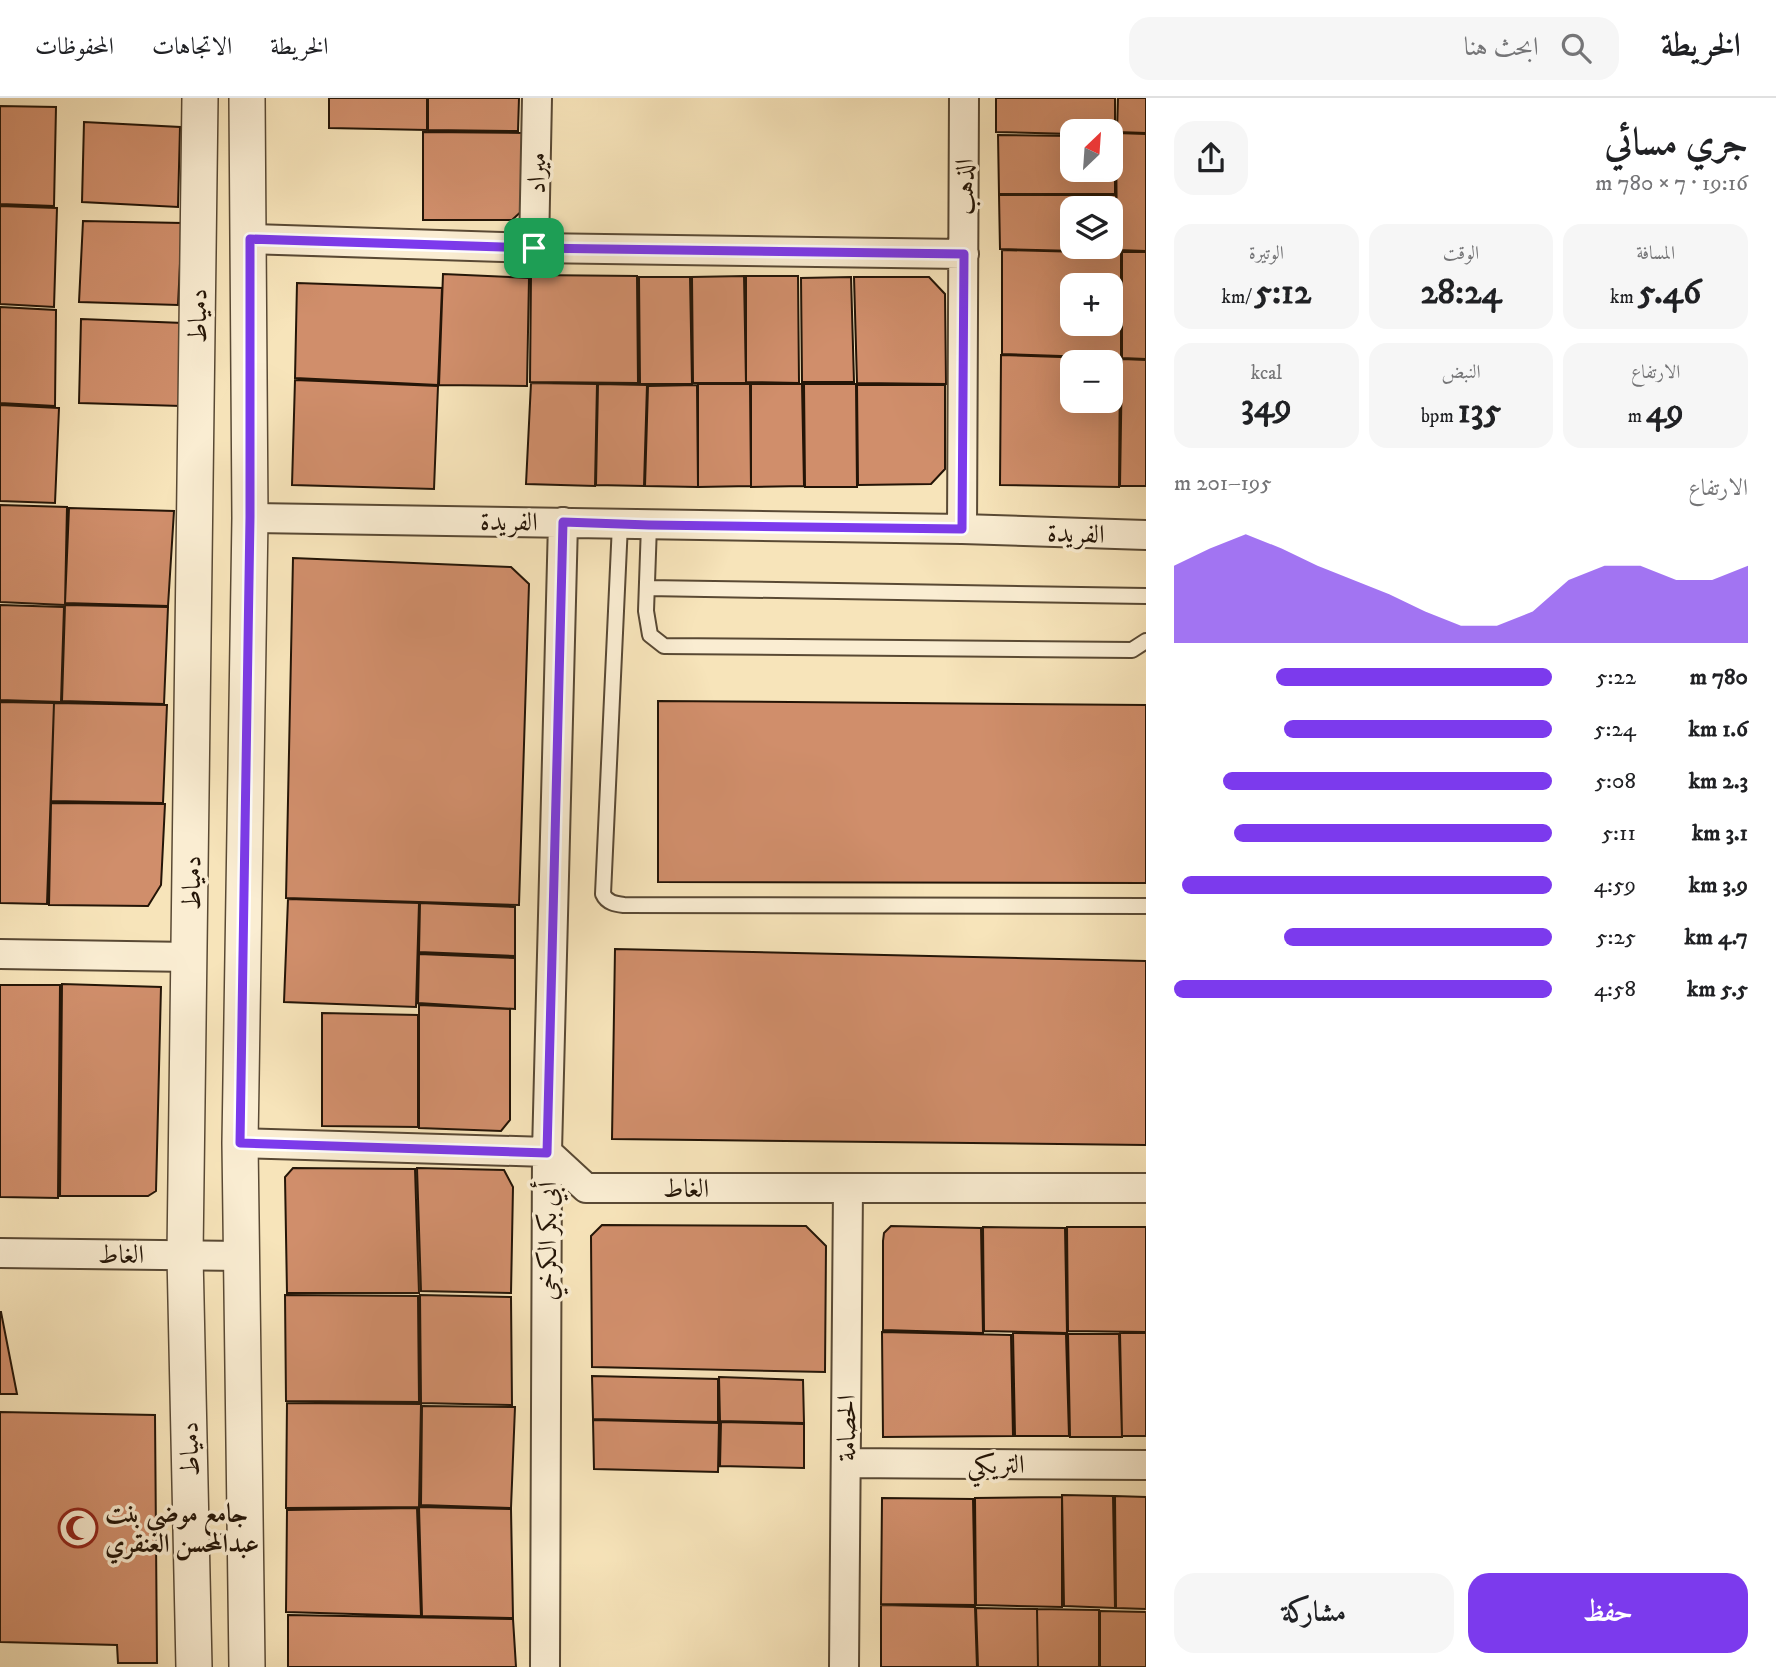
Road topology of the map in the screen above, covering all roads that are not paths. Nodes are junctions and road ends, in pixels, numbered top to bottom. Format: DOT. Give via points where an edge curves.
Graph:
graph roads {
  1 [pos="200,98"];
  2 [pos="247,98"];
  3 [pos="537,98"];
  4 [pos="964,98"];
  5 [pos="250,239"];
  6 [pos="534,248"];
  7 [pos="964,254"];
  8 [pos="250,517"];
  9 [pos="563,522"];
  10 [pos="620,524"];
  11 [pos="649,525"];
  12 [pos="962,529"];
  13 [pos="1146,535"];
  14 [pos="648,588"];
  15 [pos="1146,596"];
  16 [pos="1146,641"];
  17 [pos="1146,906"];
  18 [pos="0,954"];
  19 [pos="190,957"];
  20 [pos="240,1143"];
  21 [pos="547,1153"];
  22 [pos="1146,1188"];
  23 [pos="848,1189"];
  24 [pos="0,1253"];
  25 [pos="185,1255"];
  26 [pos="242,1256"];
  27 [pos="846,1463"];
  28 [pos="1146,1465"];
  29 [pos="194,1667"];
  30 [pos="247,1667"];
  31 [pos="545,1667"];
  32 [pos="844,1667"];
  1 -- 19 [label="street, دمياط"];
  2 -- 5 [label="street, دمياط"];
  3 -- 6 [label="street, ميراد"];
  4 -- 7 [label="street, الذهب"];
  5 -- 6 [label="street"];
  5 -- 8 [label="street, دمياط"];
  6 -- 7 [label="street"];
  7 -- 12 [label="street, الذهب"];
  8 -- 9 [label="street, الفريدة"];
  8 -- 20 [label="street, دمياط"];
  9 -- 10 [label="street, الفريدة"];
  9 -- 21 [label="street, أبي بكر الكرخي"];
  10 -- 11 [label="street, الفريدة"];
  10 -- 17 [label="lane" via="605,899 624,905"];
  11 -- 12 [label="street, الفريدة"];
  11 -- 14 [label="lane"];
  12 -- 13 [label="street, الفريدة"];
  14 -- 15 [label="lane"];
  14 -- 16 [label="lane" via="650,635 664,646 1132,650"];
  18 -- 19 [label="street"];
  19 -- 25 [label="street, دمياط"];
  20 -- 21 [label="street"];
  20 -- 26 [label="street, دمياط"];
  21 -- 23 [label="street, الغاط" via="586,1188"];
  21 -- 31 [label="street, أبي بكر الكرخي"];
  22 -- 23 [label="street, الغاط"];
  23 -- 27 [label="street, الحصامة"];
  24 -- 25 [label="street, الغاط"];
  25 -- 26 [label="street, الغاط"];
  25 -- 29 [label="street, دمياط"];
  26 -- 30 [label="street, دمياط"];
  27 -- 28 [label="street, التريكي"];
  27 -- 32 [label="street, الحصامة"];
}
